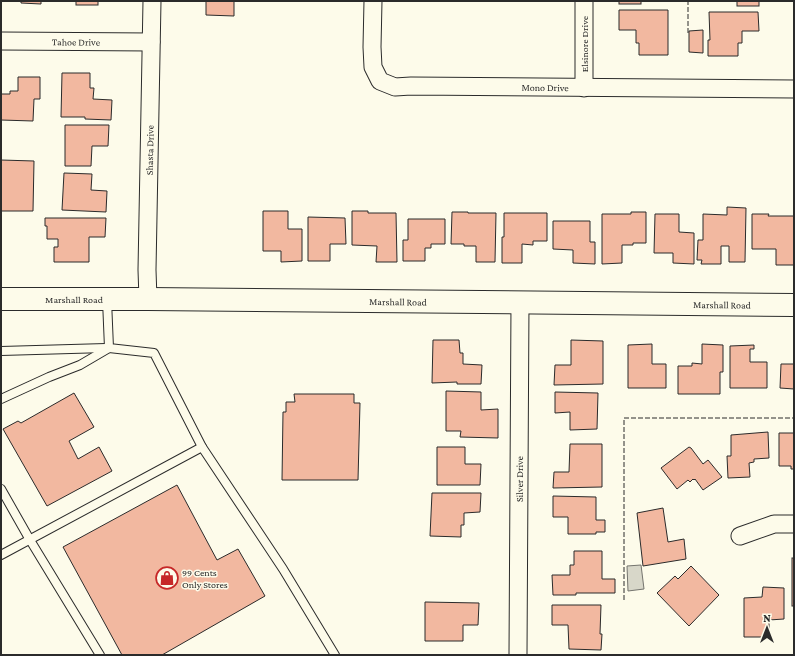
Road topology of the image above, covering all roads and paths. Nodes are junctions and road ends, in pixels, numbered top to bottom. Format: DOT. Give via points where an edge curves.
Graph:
graph roads {
  1 [pos="152,1"];
  2 [pos="373,1"];
  3 [pos="584,1"];
  4 [pos="1,41"];
  5 [pos="151,42"];
  6 [pos="584,88"];
  7 [pos="794,89"];
  8 [pos="1,299"];
  9 [pos="107,300"];
  10 [pos="148,300"];
  11 [pos="520,303"];
  12 [pos="794,305"];
  13 [pos="109,348"];
  14 [pos="1,351"];
  15 [pos="1,399"];
  16 [pos="202,447"];
  17 [pos="1,489"];
  18 [pos="794,524"];
  19 [pos="740,536"];
  20 [pos="30,540"];
  21 [pos="1,555"];
  22 [pos="100,655"];
  23 [pos="335,655"];
  24 [pos="518,655"];
  1 -- 5 [label="street, Shasta Drive"];
  2 -- 6 [label="street, Mono Drive" via="373,67 380,81 395,87"];
  3 -- 6 [label="street, Elsinore Drive"];
  4 -- 5 [label="street, Tahoe Drive"];
  5 -- 10 [label="street, Shasta Drive"];
  6 -- 7 [label="street, Mono Drive"];
  8 -- 9 [label="street, Marshall Road"];
  9 -- 10 [label="street, Marshall Road"];
  9 -- 13 [label="lane"];
  10 -- 11 [label="street, Marshall Road"];
  11 -- 12 [label="street, Marshall Road"];
  11 -- 24 [label="street, Silver Drive"];
  13 -- 14 [label="lane"];
  13 -- 15 [label="lane" via="80,364"];
  13 -- 16 [label="lane" via="154,353"];
  16 -- 20 [label="lane"];
  16 -- 23 [label="lane" via="283,569"];
  17 -- 20 [label="lane"];
  18 -- 19 [label="street" via="774,524"];
  20 -- 21 [label="lane"];
  20 -- 22 [label="lane"];
}
